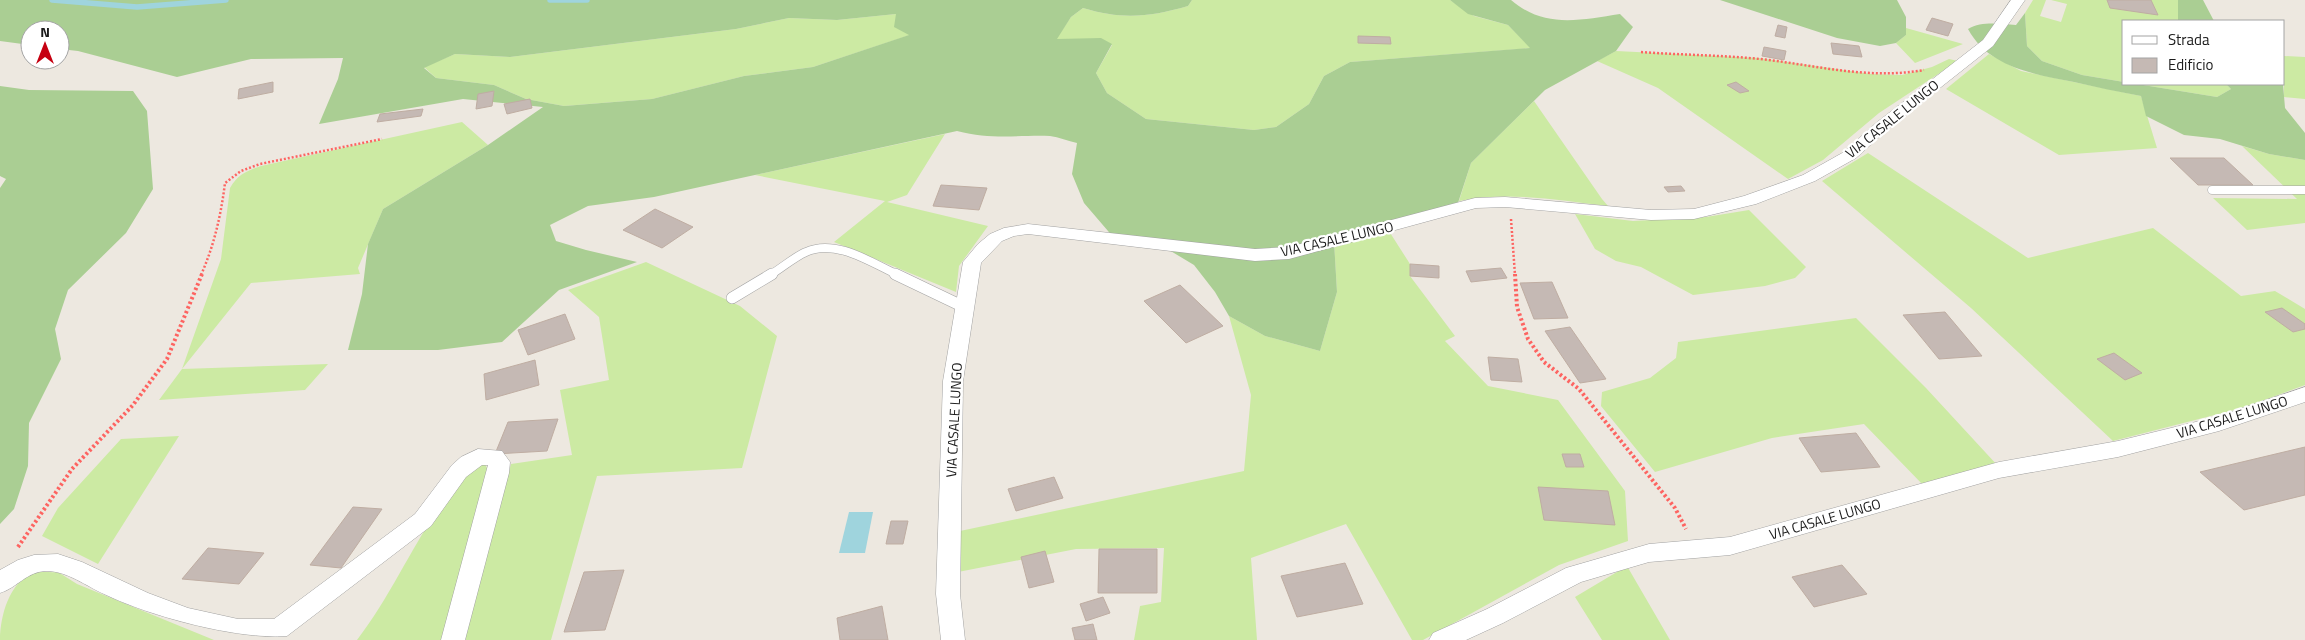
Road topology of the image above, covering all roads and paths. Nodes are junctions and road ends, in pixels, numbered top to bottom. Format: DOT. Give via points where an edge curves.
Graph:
graph roads {
  1 [pos="2018,0"];
  2 [pos="1641,52"];
  3 [pos="1932,67"];
  4 [pos="382,139"];
  5 [pos="2212,190"];
  6 [pos="2305,190"];
  7 [pos="1505,202"];
  8 [pos="732,298"];
  9 [pos="964,307"];
  10 [pos="2305,394"];
  11 [pos="1697,549"];
  12 [pos="3,581"];
  13 [pos="453,640"];
  14 [pos="953,640"];
  15 [pos="1441,640"];
  1 -- 7 [label="street, VIA CASALE LUNGO" via="1988,43 1850,155 1809,178 1742,202 1694,214 1651,215"];
  2 -- 3 [label="path" via="1759,58 1871,74 1902,75"];
  4 -- 12 [label="path" via="260,164 241,171 225,183 222,210 208,257 167,359 133,405 72,469 14,554"];
  5 -- 6 [label="lane"];
  7 -- 9 [label="street, VIA CASALE LUNGO" via="1475,203 1289,253 1255,256 1038,230 1010,230 984,246 972,262"];
  7 -- 11 [label="path" via="1512,221 1517,307 1528,339 1544,362 1579,389 1675,508"];
  8 -- 9 [label="lane" via="807,252 827,248 848,252"];
  9 -- 14 [label="street, VIA CASALE LUNGO" via="953,381 948,594"];
  10 -- 11 [label="street, VIA CASALE LUNGO" via="2220,424 2118,448 1999,470 1730,546"];
  11 -- 15 [label="street, VIA CASALE LUNGO" via="1649,553 1574,575"];
  12 -- 13 [label="street" via="32,565 57,562 164,613 232,633 268,634 423,520 468,463 478,457 496,458 498,473"];
}
